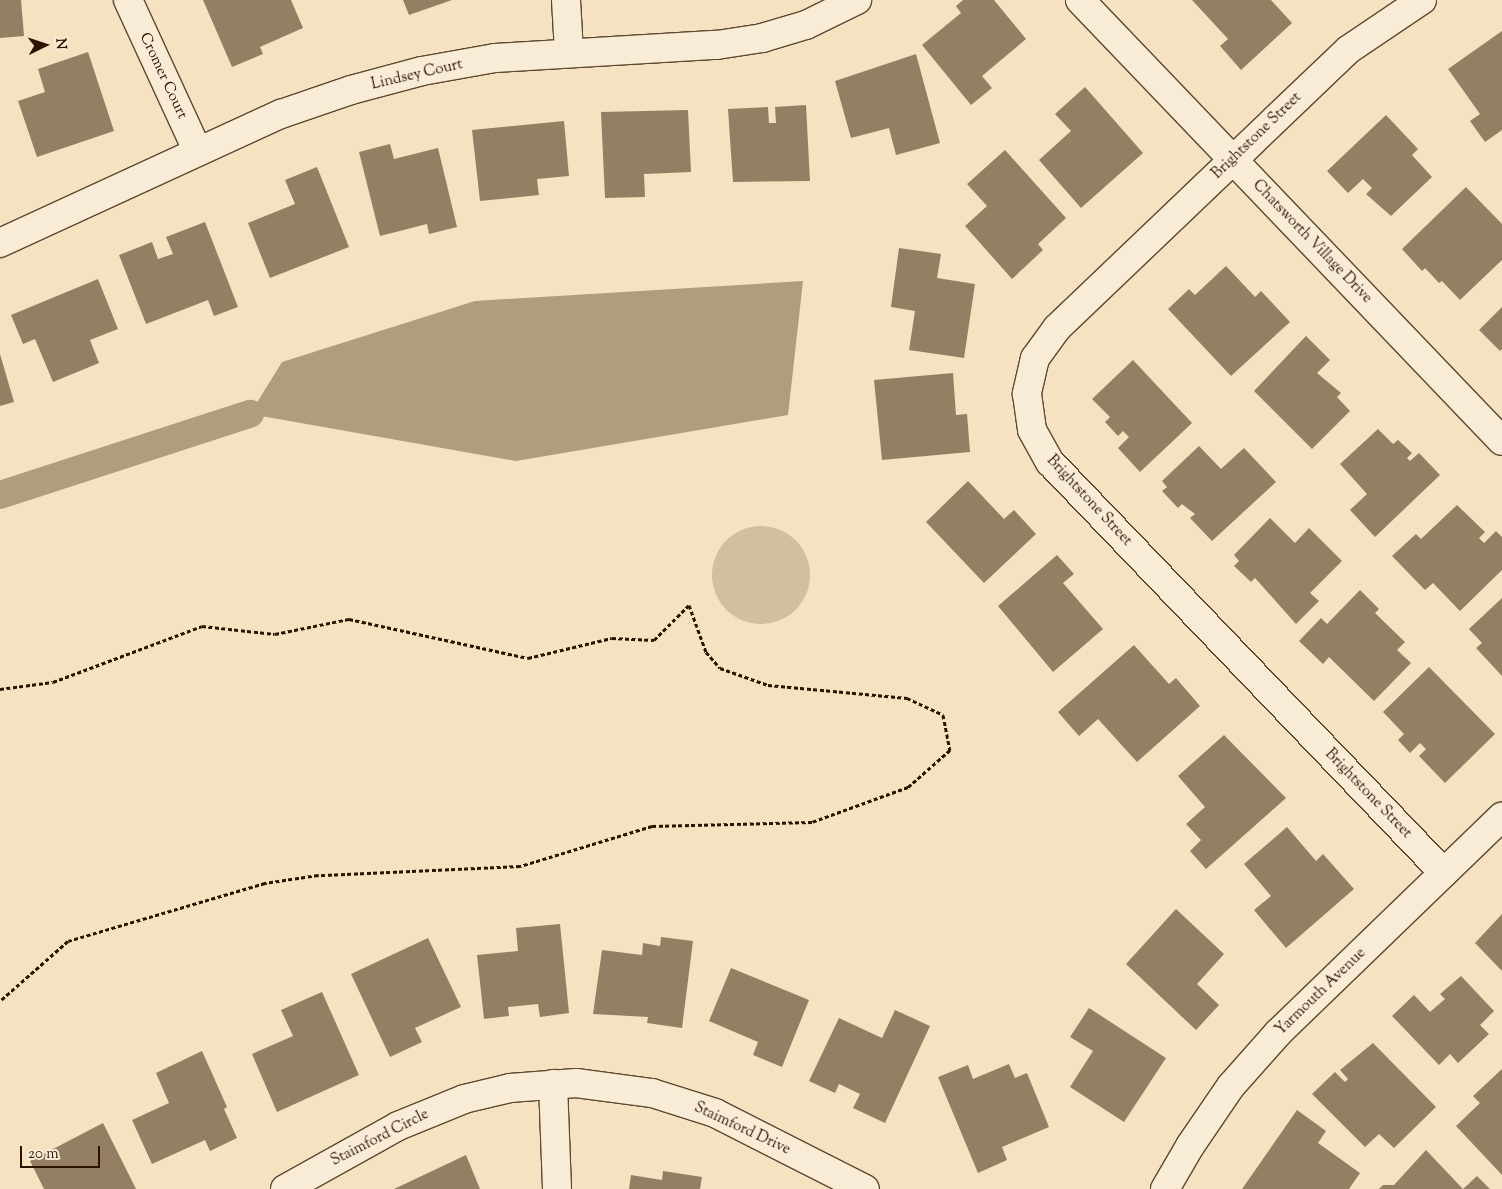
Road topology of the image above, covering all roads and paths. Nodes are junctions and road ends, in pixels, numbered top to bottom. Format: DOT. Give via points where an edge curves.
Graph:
graph roads {
  1 [pos="128,0"];
  2 [pos="566,0"];
  3 [pos="857,0"];
  4 [pos="1080,0"];
  5 [pos="1422,0"];
  6 [pos="569,52"];
  7 [pos="198,152"];
  8 [pos="1233,160"];
  9 [pos="0,243"];
  10 [pos="1502,441"];
  11 [pos="0,689"];
  12 [pos="1502,817"];
  13 [pos="1444,873"];
  14 [pos="0,1000"];
  15 [pos="553,1084"];
  16 [pos="285,1189"];
  17 [pos="558,1189"];
  18 [pos="865,1189"];
  19 [pos="1166,1189"];
  1 -- 7 [label="street, Cromer Court"];
  2 -- 6 [label="street"];
  3 -- 6 [label="street, Lindsey Court" via="806,25 762,38 717,45"];
  4 -- 8 [label="street, Chatsworth Village Drive"];
  5 -- 8 [label="street, Brightstone Street" via="1348,50"];
  6 -- 7 [label="street, Lindsey Court" via="495,58 432,69 351,90 281,114"];
  7 -- 9 [label="street, Lindsey Court"];
  8 -- 10 [label="street, Chatsworth Village Drive"];
  8 -- 13 [label="street, Brightstone Street" via="1045,342 1035,358 1028,384 1032,430 1050,462"];
  11 -- 14 [label="path" via="53,682 202,626 275,634 349,619 528,658 612,638 654,640 688,605 706,652 720,668 768,685 907,698 943,715 950,750 908,787 812,822 652,826 520,866 318,875 265,883 68,941"];
  12 -- 13 [label="street, Yarmouth Avenue"];
  13 -- 19 [label="street, Yarmouth Avenue" via="1273,1039 1231,1086 1190,1146"];
  15 -- 16 [label="street, Staimford Circle" via="510,1088 419,1116"];
  15 -- 17 [label="street"];
  15 -- 18 [label="street, Staimford Drive" via="623,1087 670,1097 715,1113"];
}
